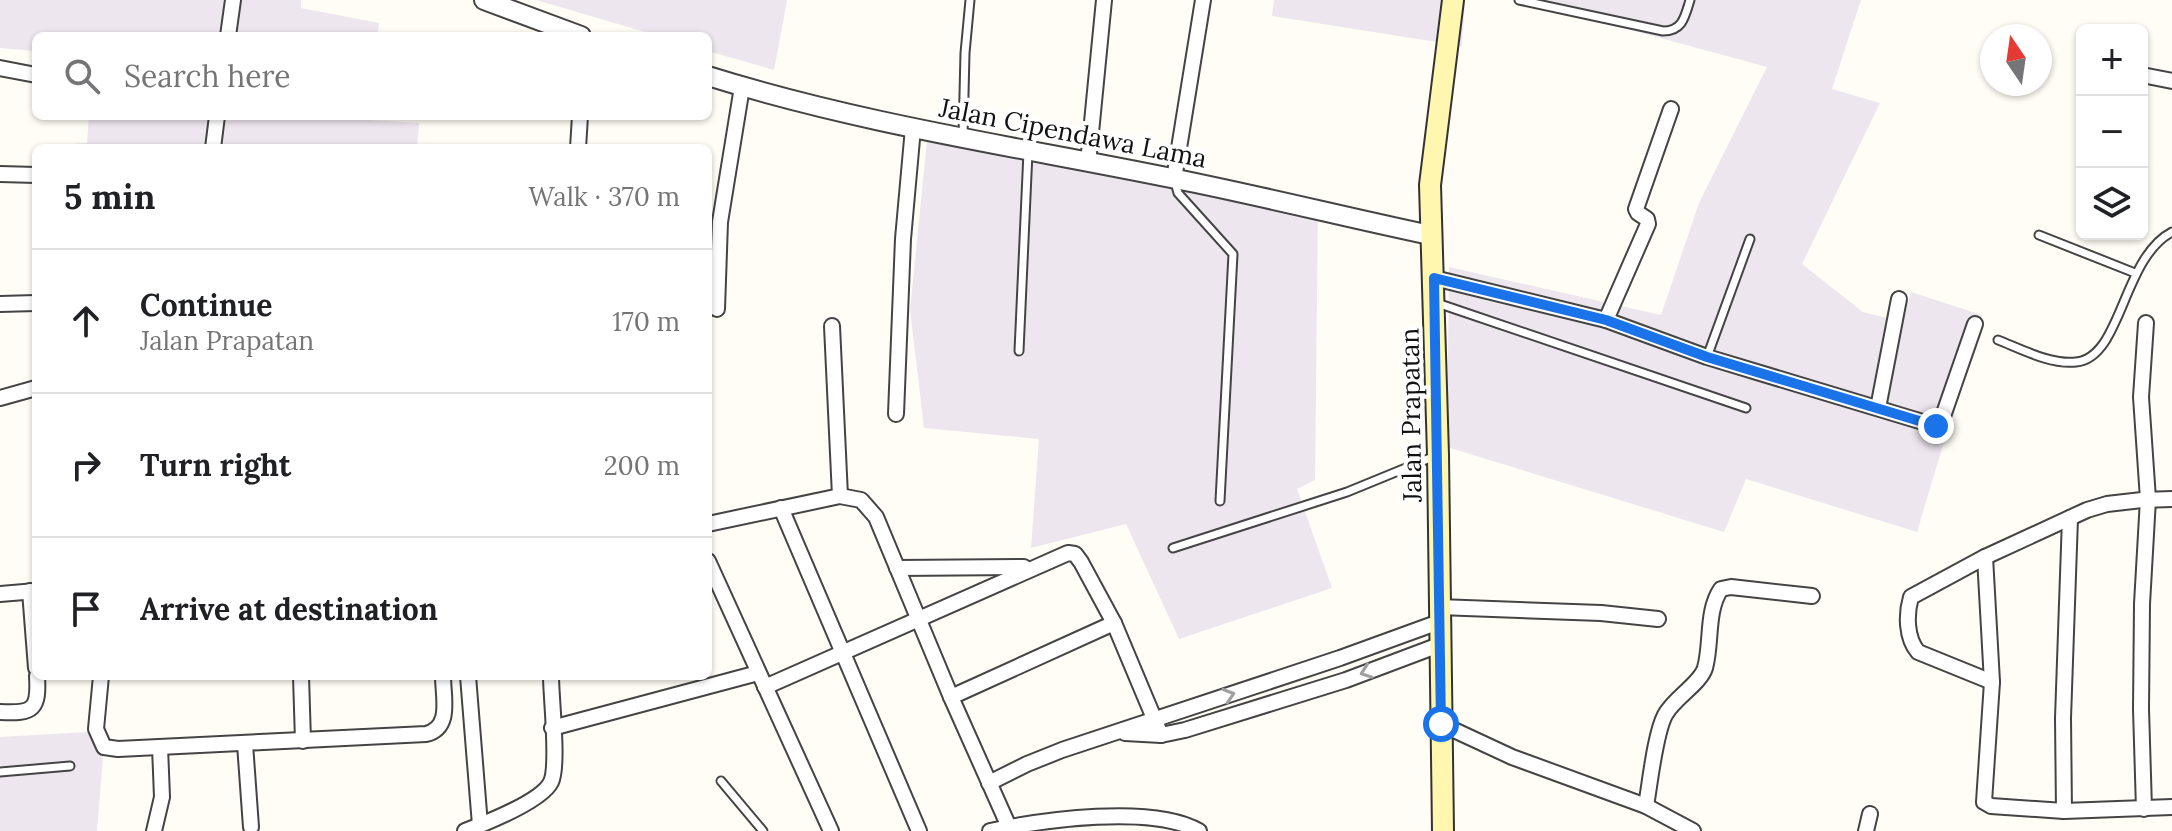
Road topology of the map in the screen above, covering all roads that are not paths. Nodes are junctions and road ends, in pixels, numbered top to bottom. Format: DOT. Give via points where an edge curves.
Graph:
graph roads {
  1 [pos="233,0"];
  2 [pos="484,0"];
  3 [pos="970,0"];
  4 [pos="1104,0"];
  5 [pos="1203,0"];
  6 [pos="1453,0"];
  7 [pos="1519,0"];
  8 [pos="1690,0"];
  9 [pos="529,8"];
  10 [pos="229,32"];
  11 [pos="574,32"];
  12 [pos="0,68"];
  13 [pos="32,74"];
  14 [pos="2148,76"];
  15 [pos="712,77"];
  16 [pos="2172,81"];
  17 [pos="742,87"];
  18 [pos="1671,109"];
  19 [pos="216,120"];
  20 [pos="580,120"];
  21 [pos="913,128"];
  22 [pos="963,139"];
  23 [pos="214,144"];
  24 [pos="578,144"];
  25 [pos="1028,152"];
  26 [pos="1088,163"];
  27 [pos="0,174"];
  28 [pos="32,175"];
  29 [pos="1174,179"];
  30 [pos="2172,232"];
  31 [pos="1430,235"];
  32 [pos="2039,235"];
  33 [pos="1750,239"];
  34 [pos="2135,273"];
  35 [pos="1434,278"];
  36 [pos="1899,299"];
  37 [pos="1435,302"];
  38 [pos="32,303"];
  39 [pos="0,304"];
  40 [pos="717,309"];
  41 [pos="1606,320"];
  42 [pos="2146,323"];
  43 [pos="1975,324"];
  44 [pos="832,326"];
  45 [pos="1998,340"];
  46 [pos="1019,351"];
  47 [pos="1707,357"];
  48 [pos="32,389"];
  49 [pos="0,398"];
  50 [pos="1746,408"];
  51 [pos="1878,408"];
  52 [pos="896,414"];
  53 [pos="1438,455"];
  54 [pos="840,496"];
  55 [pos="2148,499"];
  56 [pos="2172,499"];
  57 [pos="1220,501"];
  58 [pos="781,508"];
  59 [pos="2070,518"];
  60 [pos="712,523"];
  61 [pos="1173,548"];
  62 [pos="1985,557"];
  63 [pos="1032,567"];
  64 [pos="897,568"];
  65 [pos="712,571"];
  66 [pos="32,591"];
  67 [pos="0,594"];
  68 [pos="1812,596"];
  69 [pos="725,602"];
  70 [pos="712,605"];
  71 [pos="1439,614"];
  72 [pos="917,619"];
  73 [pos="1658,619"];
  74 [pos="1114,623"];
  75 [pos="1439,645"];
  76 [pos="844,653"];
  77 [pos="758,673"];
  78 [pos="1288,675"];
  79 [pos="37,680"];
  80 [pos="101,680"];
  81 [pos="301,680"];
  82 [pos="443,680"];
  83 [pos="468,680"];
  84 [pos="551,680"];
  85 [pos="1992,682"];
  86 [pos="765,687"];
  87 [pos="1295,696"];
  88 [pos="951,697"];
  89 [pos="0,712"];
  90 [pos="1155,719"];
  91 [pos="1441,724"];
  92 [pos="552,728"];
  93 [pos="1121,733"];
  94 [pos="1161,735"];
  95 [pos="303,741"];
  96 [pos="245,744"];
  97 [pos="160,747"];
  98 [pos="70,766"];
  99 [pos="0,772"];
  100 [pos="721,781"];
  101 [pos="989,783"];
  102 [pos="1646,806"];
  103 [pos="2172,807"];
  104 [pos="2144,809"];
  105 [pos="2064,811"];
  106 [pos="1870,814"];
  107 [pos="480,825"];
  108 [pos="251,827"];
  109 [pos="1009,827"];
  110 [pos="154,831"];
  111 [pos="465,831"];
  112 [pos="763,831"];
  113 [pos="831,831"];
  114 [pos="919,831"];
  115 [pos="990,831"];
  116 [pos="1199,831"];
  117 [pos="1443,831"];
  118 [pos="1693,831"];
  119 [pos="1866,831"];
  1 -- 10 [label="street"];
  2 -- 9 [label="street"];
  3 -- 22 [label="lane"];
  4 -- 26 [label="street"];
  5 -- 29 [label="street"];
  6 -- 31 [label="main road, Jalan Prapatan" via="1430,185"];
  7 -- 8 [label="lane" via="1663,31 1677,29 1684,21"];
  9 -- 11 [label="street"];
  12 -- 13 [label="street"];
  14 -- 16 [label="street"];
  15 -- 17 [label="street, Jalan Cipendawa Lama"];
  17 -- 21 [label="street, Jalan Cipendawa Lama"];
  17 -- 40 [label="street" via="722,209"];
  18 -- 41 [label="street" via="1636,209 1648,224"];
  19 -- 23 [label="street"];
  20 -- 24 [label="street"];
  21 -- 22 [label="street, Jalan Cipendawa Lama"];
  21 -- 52 [label="street"];
  22 -- 25 [label="street, Jalan Cipendawa Lama"];
  25 -- 26 [label="street, Jalan Cipendawa Lama"];
  25 -- 46 [label="lane"];
  26 -- 29 [label="street, Jalan Cipendawa Lama"];
  27 -- 28 [label="street"];
  29 -- 31 [label="street, Jalan Cipendawa Lama"];
  29 -- 57 [label="lane" via="1178,193 1233,254"];
  30 -- 34 [label="lane" via="2160,238"];
  31 -- 35 [label="main road, Jalan Prapatan"];
  32 -- 34 [label="lane"];
  33 -- 47 [label="lane"];
  34 -- 45 [label="lane" via="2107,340 2086,360 2054,360"];
  35 -- 37 [label="main road, Jalan Prapatan"];
  35 -- 41 [label="street"];
  36 -- 51 [label="street"];
  37 -- 50 [label="lane"];
  37 -- 53 [label="main road, Jalan Prapatan"];
  38 -- 39 [label="street"];
  41 -- 47 [label="street"];
  42 -- 55 [label="street" via="2141,397"];
  43 -- 51 [label="street" via="1939,424"];
  44 -- 54 [label="street"];
  47 -- 51 [label="street"];
  48 -- 49 [label="street"];
  53 -- 61 [label="lane" via="1347,492"];
  53 -- 71 [label="main road, Jalan Prapatan"];
  54 -- 58 [label="street"];
  54 -- 64 [label="street" via="861,500 871,509"];
  55 -- 56 [label="street"];
  55 -- 59 [label="street" via="2107,504"];
  55 -- 104 [label="street" via="2142,604"];
  58 -- 60 [label="street"];
  58 -- 76 [label="street"];
  59 -- 62 [label="street"];
  59 -- 105 [label="street"];
  62 -- 85 [label="street"];
  62 -- 85 [label="street" via="1911,597 1909,636 1918,652"];
  63 -- 64 [label="street"];
  63 -- 72 [label="street"];
  63 -- 74 [label="street" via="1063,553 1075,554"];
  64 -- 72 [label="street"];
  65 -- 69 [label="street"];
  66 -- 67 [label="street"];
  68 -- 102 [label="street" via="1721,589 1705,668 1663,718"];
  69 -- 70 [label="street"];
  69 -- 77 [label="street"];
  71 -- 73 [label="street" via="1601,613"];
  71 -- 75 [label="main road, Jalan Prapatan"];
  71 -- 78 [label="street"];
  72 -- 76 [label="street"];
  72 -- 88 [label="street"];
  74 -- 88 [label="street"];
  74 -- 90 [label="street"];
  75 -- 87 [label="street, one-way"];
  75 -- 91 [label="main road, Jalan Prapatan"];
  76 -- 86 [label="street"];
  76 -- 114 [label="street"];
  77 -- 86 [label="street"];
  77 -- 92 [label="street"];
  78 -- 87 [label="street"];
  90 -- 78 [label="street, one-way"];
  79 -- 89 [label="street" via="36,704"];
  80 -- 97 [label="street" via="96,729 102,745"];
  81 -- 95 [label="street"];
  82 -- 95 [label="street" via="443,723 434,732"];
  83 -- 107 [label="street"];
  84 -- 92 [label="street"];
  85 -- 105 [label="street" via="1983,798 1991,806"];
  86 -- 113 [label="street"];
  87 -- 94 [label="street"];
  88 -- 101 [label="street"];
  90 -- 93 [label="street"];
  90 -- 94 [label="street"];
  91 -- 102 [label="street" via="1512,757"];
  91 -- 117 [label="main road, Jalan Prapatan"];
  92 -- 107 [label="street" via="554,770 546,789"];
  93 -- 94 [label="street"];
  93 -- 101 [label="street" via="1050,755"];
  95 -- 96 [label="street"];
  96 -- 97 [label="street"];
  96 -- 108 [label="street"];
  97 -- 110 [label="street" via="162,797"];
  98 -- 99 [label="lane"];
  100 -- 112 [label="lane"];
  101 -- 109 [label="street"];
  102 -- 118 [label="street"];
  103 -- 104 [label="street"];
  104 -- 105 [label="street"];
  106 -- 119 [label="street"];
  107 -- 111 [label="street"];
  109 -- 115 [label="street"];
  109 -- 116 [label="street" via="1117,817 1165,820"];
}
